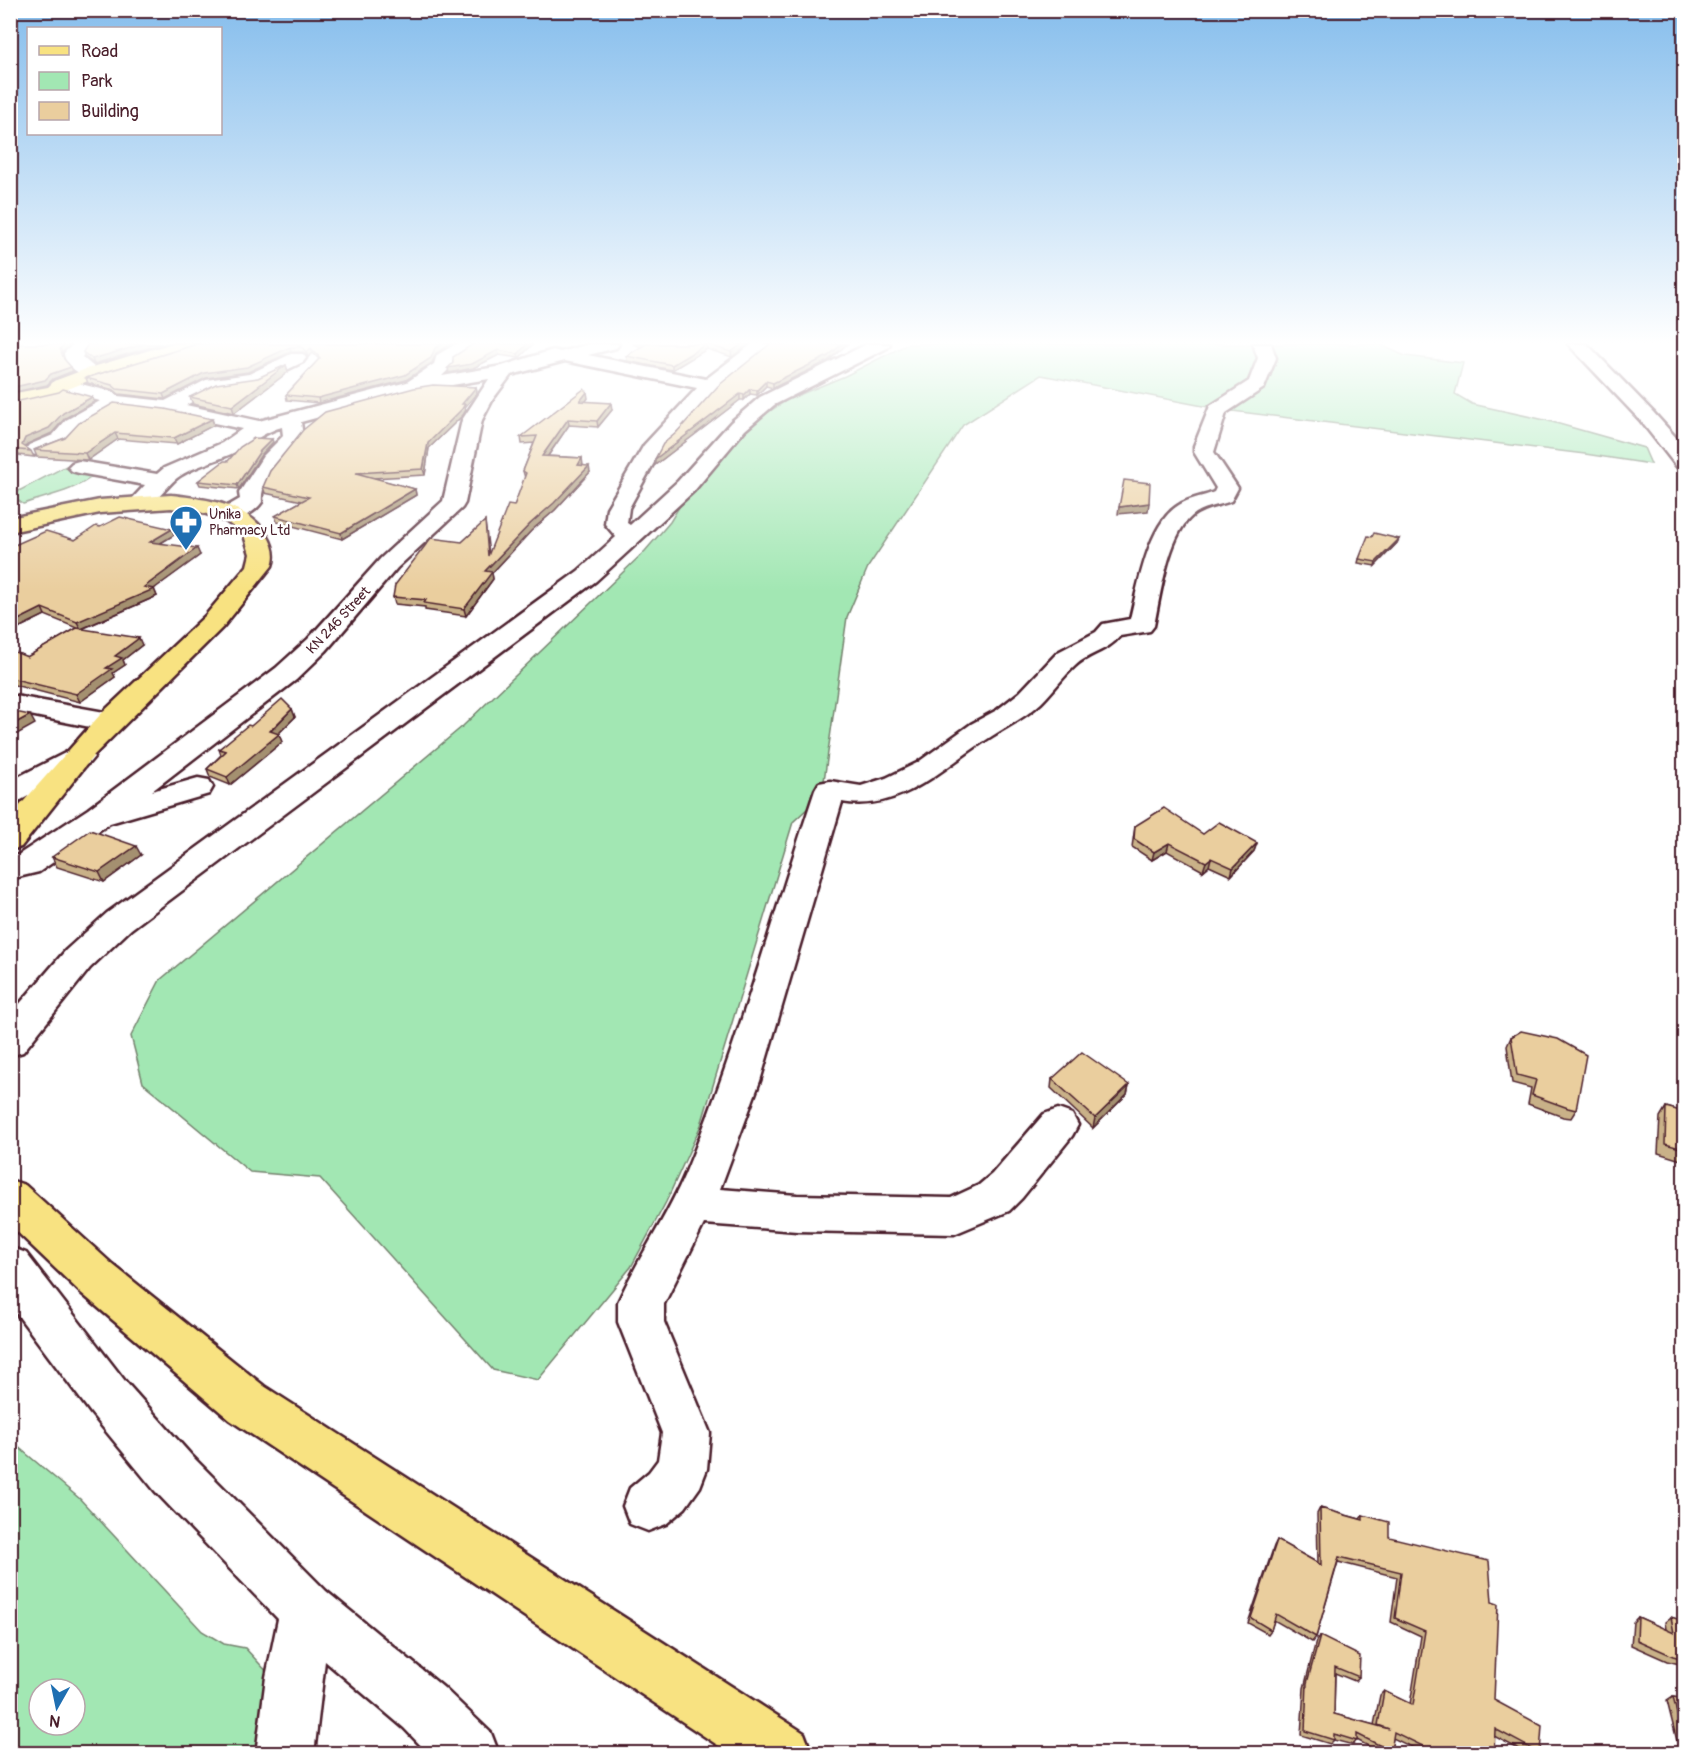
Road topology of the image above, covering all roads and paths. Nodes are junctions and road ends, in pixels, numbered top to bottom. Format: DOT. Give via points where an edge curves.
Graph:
graph roads {
  1 [pos="71,426"];
  2 [pos="256,426"];
  3 [pos="292,426"];
  4 [pos="471,426"];
  5 [pos="674,426"];
  6 [pos="738,426"];
  7 [pos="1211,426"];
  8 [pos="1657,426"];
  9 [pos="259,427"];
  10 [pos="36,449"];
  11 [pos="1684,463"];
  12 [pos="79,467"];
  13 [pos="161,481"];
  14 [pos="141,501"];
  15 [pos="229,514"];
  16 [pos="10,525"];
  17 [pos="629,538"];
  18 [pos="10,703"];
  19 [pos="110,722"];
  20 [pos="79,757"];
  21 [pos="198,787"];
  22 [pos="10,794"];
  23 [pos="99,816"];
  24 [pos="10,840"];
  25 [pos="10,868"];
  26 [pos="10,1042"];
  27 [pos="1058,1125"];
  28 [pos="10,1198"];
  29 [pos="690,1205"];
  30 [pos="10,1266"];
  31 [pos="648,1506"];
  32 [pos="307,1610"];
  33 [pos="285,1754"];
  34 [pos="470,1754"];
  35 [pos="783,1754"];
  1 -- 10 [label="street" via="60,439"];
  2 -- 9 [label="street"];
  3 -- 15 [label="street" via="293,437 270,460 250,493 251,502"];
  4 -- 23 [label="street, KN 246 Street" via="454,503 389,563 349,611 286,674"];
  5 -- 17 [label="street" via="654,445 618,508 616,524"];
  6 -- 17 [label="street" via="686,486"];
  7 -- 29 [label="street" via="1204,452 1227,488 1223,496 1185,510 1170,525 1141,626 1112,629 1105,638 1067,658 1030,698 928,769 897,785 862,796 830,790 752,1047"];
  8 -- 11 [label="street"];
  9 -- 13 [label="street" via="230,447 171,472"];
  12 -- 13 [label="street"];
  13 -- 14 [label="street"];
  14 -- 15 [label="main road" via="199,505"];
  14 -- 16 [label="main road"];
  15 -- 19 [label="main road" via="245,522 259,537 261,563 213,622"];
  17 -- 26 [label="street" via="552,604 119,921 78,959"];
  18 -- 19 [label="street"];
  19 -- 20 [label="main road"];
  20 -- 22 [label="street"];
  20 -- 24 [label="main road"];
  21 -- 23 [label="street"];
  23 -- 25 [label="street" via="28,864"];
  27 -- 29 [label="street" via="994,1198 954,1216 797,1213"];
  28 -- 35 [label="main road" via="96,1278 247,1403"];
  29 -- 31 [label="street" via="641,1302 640,1322 686,1433 682,1469 667,1490"];
  30 -- 32 [label="street" via="108,1397 173,1473"];
  32 -- 33 [label="street"];
  32 -- 34 [label="street" via="424,1708"];
}
